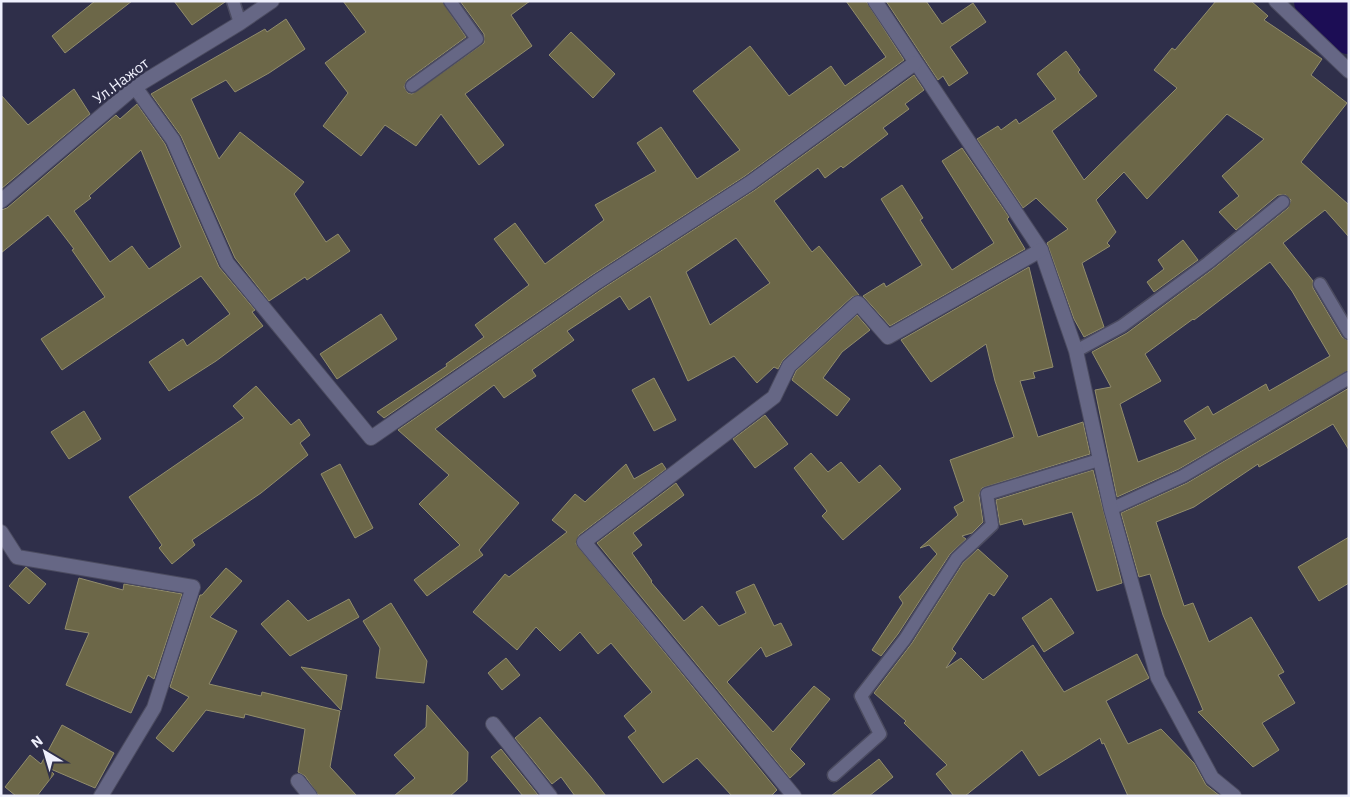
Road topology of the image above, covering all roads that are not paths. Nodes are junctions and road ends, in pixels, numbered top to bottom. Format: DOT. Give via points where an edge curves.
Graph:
graph roads {
  1 [pos="233,1"];
  2 [pos="272,1"];
  3 [pos="450,1"];
  4 [pos="875,1"];
  5 [pos="1276,1"];
  6 [pos="240,23"];
  7 [pos="915,63"];
  8 [pos="1349,71"];
  9 [pos="412,86"];
  10 [pos="135,87"];
  11 [pos="1,201"];
  12 [pos="1283,202"];
  13 [pos="1041,250"];
  14 [pos="1320,284"];
  15 [pos="1349,333"];
  16 [pos="1076,351"];
  17 [pos="1349,378"];
  18 [pos="1099,460"];
  19 [pos="1111,509"];
  20 [pos="1,532"];
  21 [pos="493,724"];
  22 [pos="834,775"];
  23 [pos="298,781"];
  24 [pos="101,796"];
  25 [pos="310,796"];
  26 [pos="550,796"];
  27 [pos="794,796"];
  28 [pos="1234,796"];
  1 -- 6 [label="lane"];
  2 -- 6 [label="street, Ул.Нажот"];
  3 -- 9 [label="lane" via="477,39"];
  4 -- 7 [label="street"];
  5 -- 8 [label="street"];
  6 -- 10 [label="street, Ул.Нажот"];
  7 -- 10 [label="street" via="750,183 597,282 370,438 227,263 172,140"];
  7 -- 13 [label="street"];
  10 -- 11 [label="street, Ул.Нажот"];
  12 -- 16 [label="lane" via="1208,263 1122,326"];
  13 -- 16 [label="street"];
  13 -- 27 [label="street" via="888,337 858,304 789,366 774,397 584,542"];
  14 -- 15 [label="lane"];
  16 -- 18 [label="street"];
  17 -- 19 [label="lane" via="1183,476"];
  18 -- 19 [label="street"];
  18 -- 22 [label="lane" via="987,494 992,525 957,558 905,639 861,696 880,734"];
  19 -- 28 [label="street" via="1158,678 1212,778"];
  20 -- 24 [label="street" via="16,557 193,588 154,708"];
  21 -- 26 [label="street"];
  23 -- 25 [label="street"];
}
